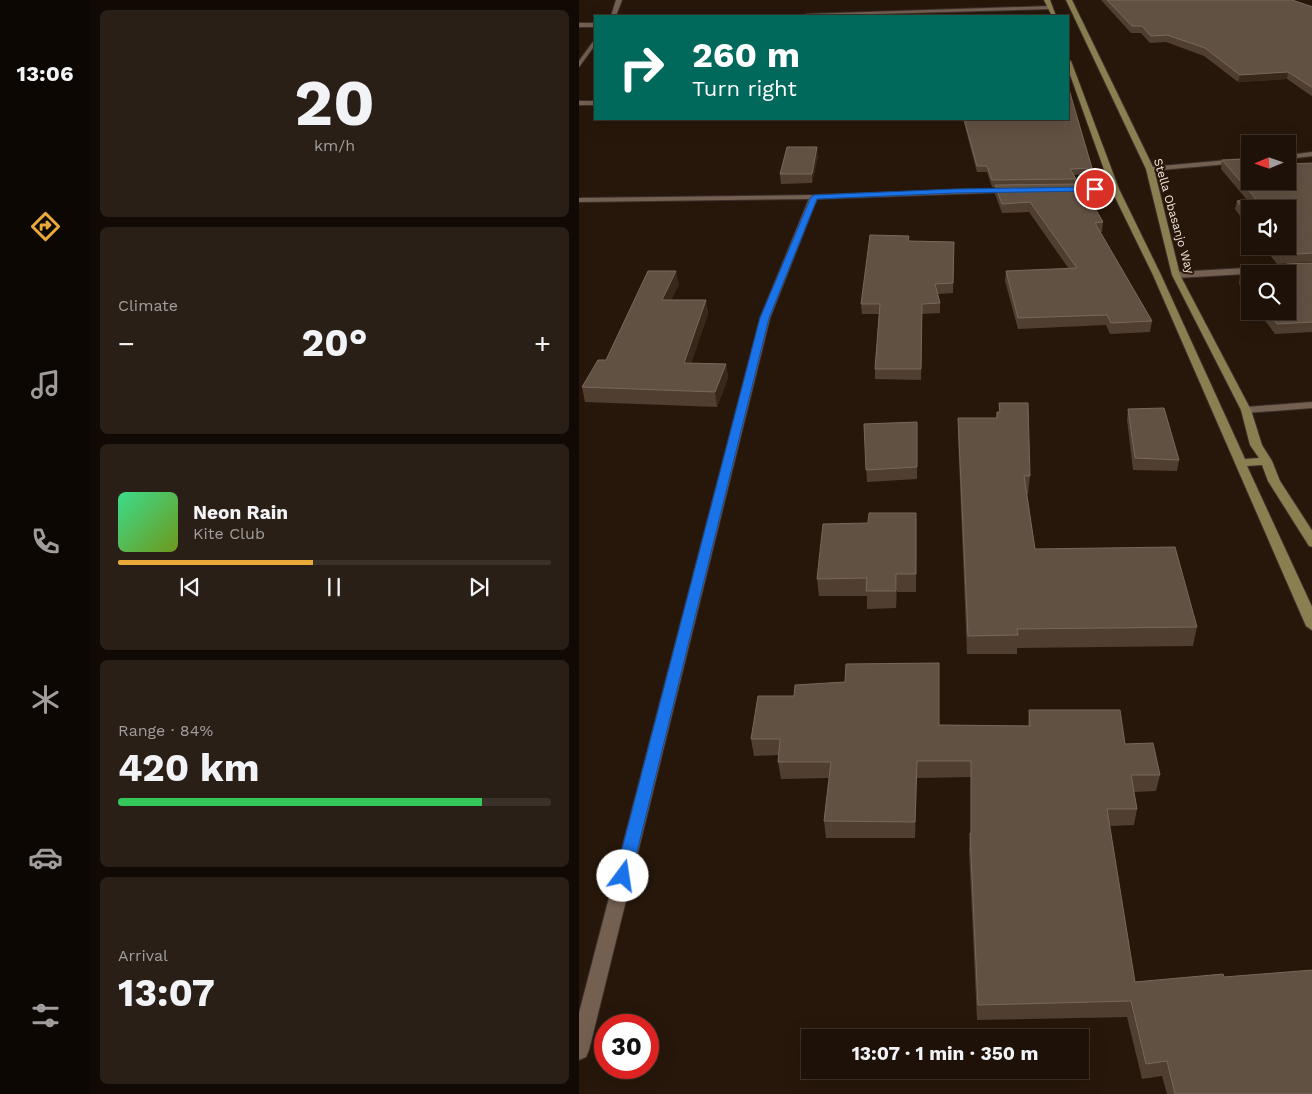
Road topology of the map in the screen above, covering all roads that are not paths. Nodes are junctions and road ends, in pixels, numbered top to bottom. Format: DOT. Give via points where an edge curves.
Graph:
graph roads {
  1 [pos="619,0"];
  2 [pos="1047,0"];
  3 [pos="1069,0"];
  4 [pos="1051,8"];
  5 [pos="613,15"];
  6 [pos="837,15"];
  7 [pos="1054,15"];
  8 [pos="594,24"];
  9 [pos="579,25"];
  10 [pos="594,42"];
  11 [pos="1069,64"];
  12 [pos="579,65"];
  13 [pos="579,103"];
  14 [pos="594,103"];
  15 [pos="1312,154"];
  16 [pos="1297,156"];
  17 [pos="1241,161"];
  18 [pos="1150,169"];
  19 [pos="1115,189"];
  20 [pos="1025,190"];
  21 [pos="1065,190"];
  22 [pos="814,197"];
  23 [pos="579,200"];
  24 [pos="1312,267"];
  25 [pos="1176,275"];
  26 [pos="1312,405"];
  27 [pos="1246,410"];
  28 [pos="1266,461"];
  29 [pos="1239,463"];
  30 [pos="1312,543"];
  31 [pos="1312,626"];
  32 [pos="579,1050"];
  1 -- 5 [label="street"];
  2 -- 4 [label="street"];
  3 -- 18 [label="street, Stella Obasanjo Way"];
  4 -- 6 [label="street"];
  4 -- 7 [label="street"];
  8 -- 9 [label="street"];
  10 -- 12 [label="street"];
  11 -- 19 [label="street"];
  13 -- 14 [label="street"];
  15 -- 16 [label="street"];
  17 -- 18 [label="street"];
  18 -- 25 [label="street, Stella Obasanjo Way"];
  19 -- 21 [label="street"];
  19 -- 29 [label="street" via="1157,275"];
  20 -- 22 [label="street"];
  22 -- 23 [label="street"];
  22 -- 32 [label="street" via="765,318"];
  24 -- 25 [label="street"];
  25 -- 27 [label="street, Stella Obasanjo Way"];
  26 -- 27 [label="street"];
  27 -- 28 [label="street, Stella Obasanjo Way" via="1255,445"];
  28 -- 29 [label="street"];
  28 -- 30 [label="street, Stella Obasanjo Way" via="1274,481"];
  29 -- 31 [label="street"];
}
